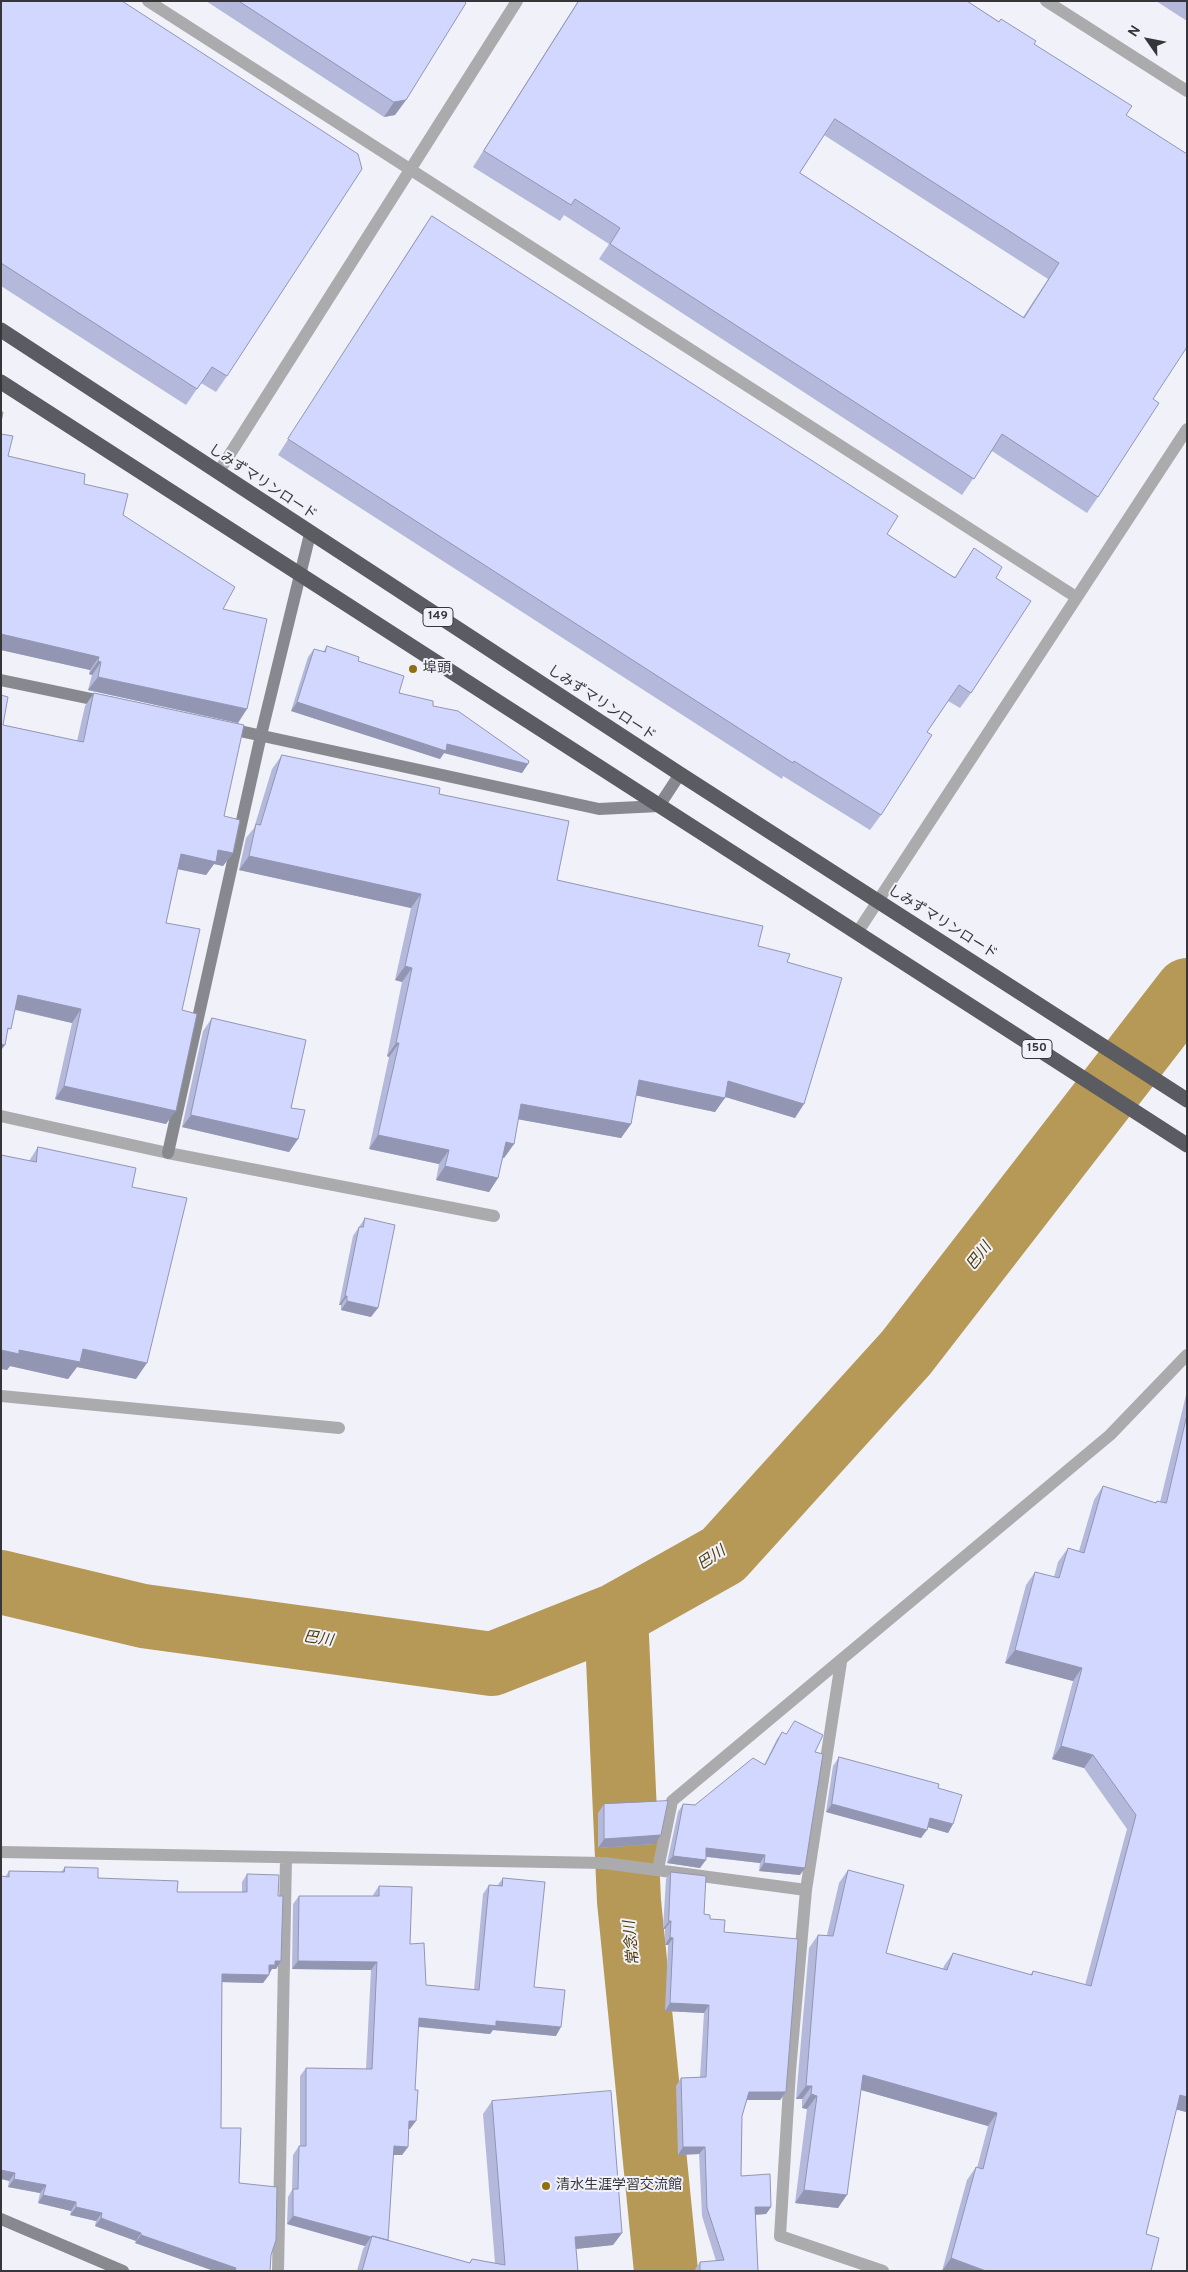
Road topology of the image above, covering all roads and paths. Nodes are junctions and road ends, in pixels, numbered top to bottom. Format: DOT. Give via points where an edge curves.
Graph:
graph roads {
  1 [pos="148,1"];
  2 [pos="517,1"];
  3 [pos="1046,1"];
  4 [pos="1187,92"];
  5 [pos="410,168"];
  6 [pos="1,330"];
  7 [pos="1,382"];
  8 [pos="1187,429"];
  9 [pos="218,474"];
  10 [pos="310,534"];
  11 [pos="301,576"];
  12 [pos="1076,597"];
  13 [pos="1,680"];
  14 [pos="117,704"];
  15 [pos="213,725"];
  16 [pos="261,735"];
  17 [pos="680,774"];
  18 [pos="659,806"];
  19 [pos="877,901"];
  20 [pos="857,932"];
  21 [pos="1187,1100"];
  22 [pos="1,1116"];
  23 [pos="1187,1145"];
  24 [pos="168,1153"];
  25 [pos="494,1216"];
  26 [pos="1187,1355"];
  27 [pos="1,1396"];
  28 [pos="339,1428"];
  29 [pos="841,1662"];
  30 [pos="1,1852"];
  31 [pos="286,1858"];
  32 [pos="658,1869"];
  33 [pos="806,1890"];
  34 [pos="1,2220"];
  35 [pos="124,2271"];
  36 [pos="278,2271"];
  37 [pos="883,2271"];
  1 -- 5 [label="street"];
  2 -- 5 [label="street"];
  3 -- 4 [label="street"];
  5 -- 9 [label="street"];
  5 -- 12 [label="street"];
  6 -- 9 [label="highway, しみずマリンロード / 149"];
  7 -- 11 [label="highway"];
  8 -- 12 [label="street"];
  9 -- 10 [label="highway, しみずマリンロード / 149"];
  10 -- 11 [label="street"];
  10 -- 17 [label="highway, しみずマリンロード / 149"];
  11 -- 16 [label="street"];
  11 -- 18 [label="highway"];
  12 -- 19 [label="street"];
  13 -- 14 [label="street"];
  15 -- 16 [label="street"];
  16 -- 18 [label="street" via="599,808"];
  16 -- 24 [label="street"];
  17 -- 18 [label="street"];
  17 -- 19 [label="highway, しみずマリンロード / 149"];
  18 -- 20 [label="highway"];
  19 -- 20 [label="street"];
  19 -- 21 [label="highway, しみずマリンロード"];
  20 -- 23 [label="highway, 150"];
  22 -- 24 [label="street"];
  24 -- 25 [label="street"];
  26 -- 29 [label="street" via="1110,1435"];
  27 -- 28 [label="street"];
  29 -- 32 [label="street" via="672,1801"];
  29 -- 33 [label="street"];
  30 -- 31 [label="street"];
  31 -- 32 [label="street" via="604,1863"];
  31 -- 36 [label="street"];
  32 -- 33 [label="street"];
  33 -- 37 [label="street" via="780,2236"];
  34 -- 35 [label="street"];
}
